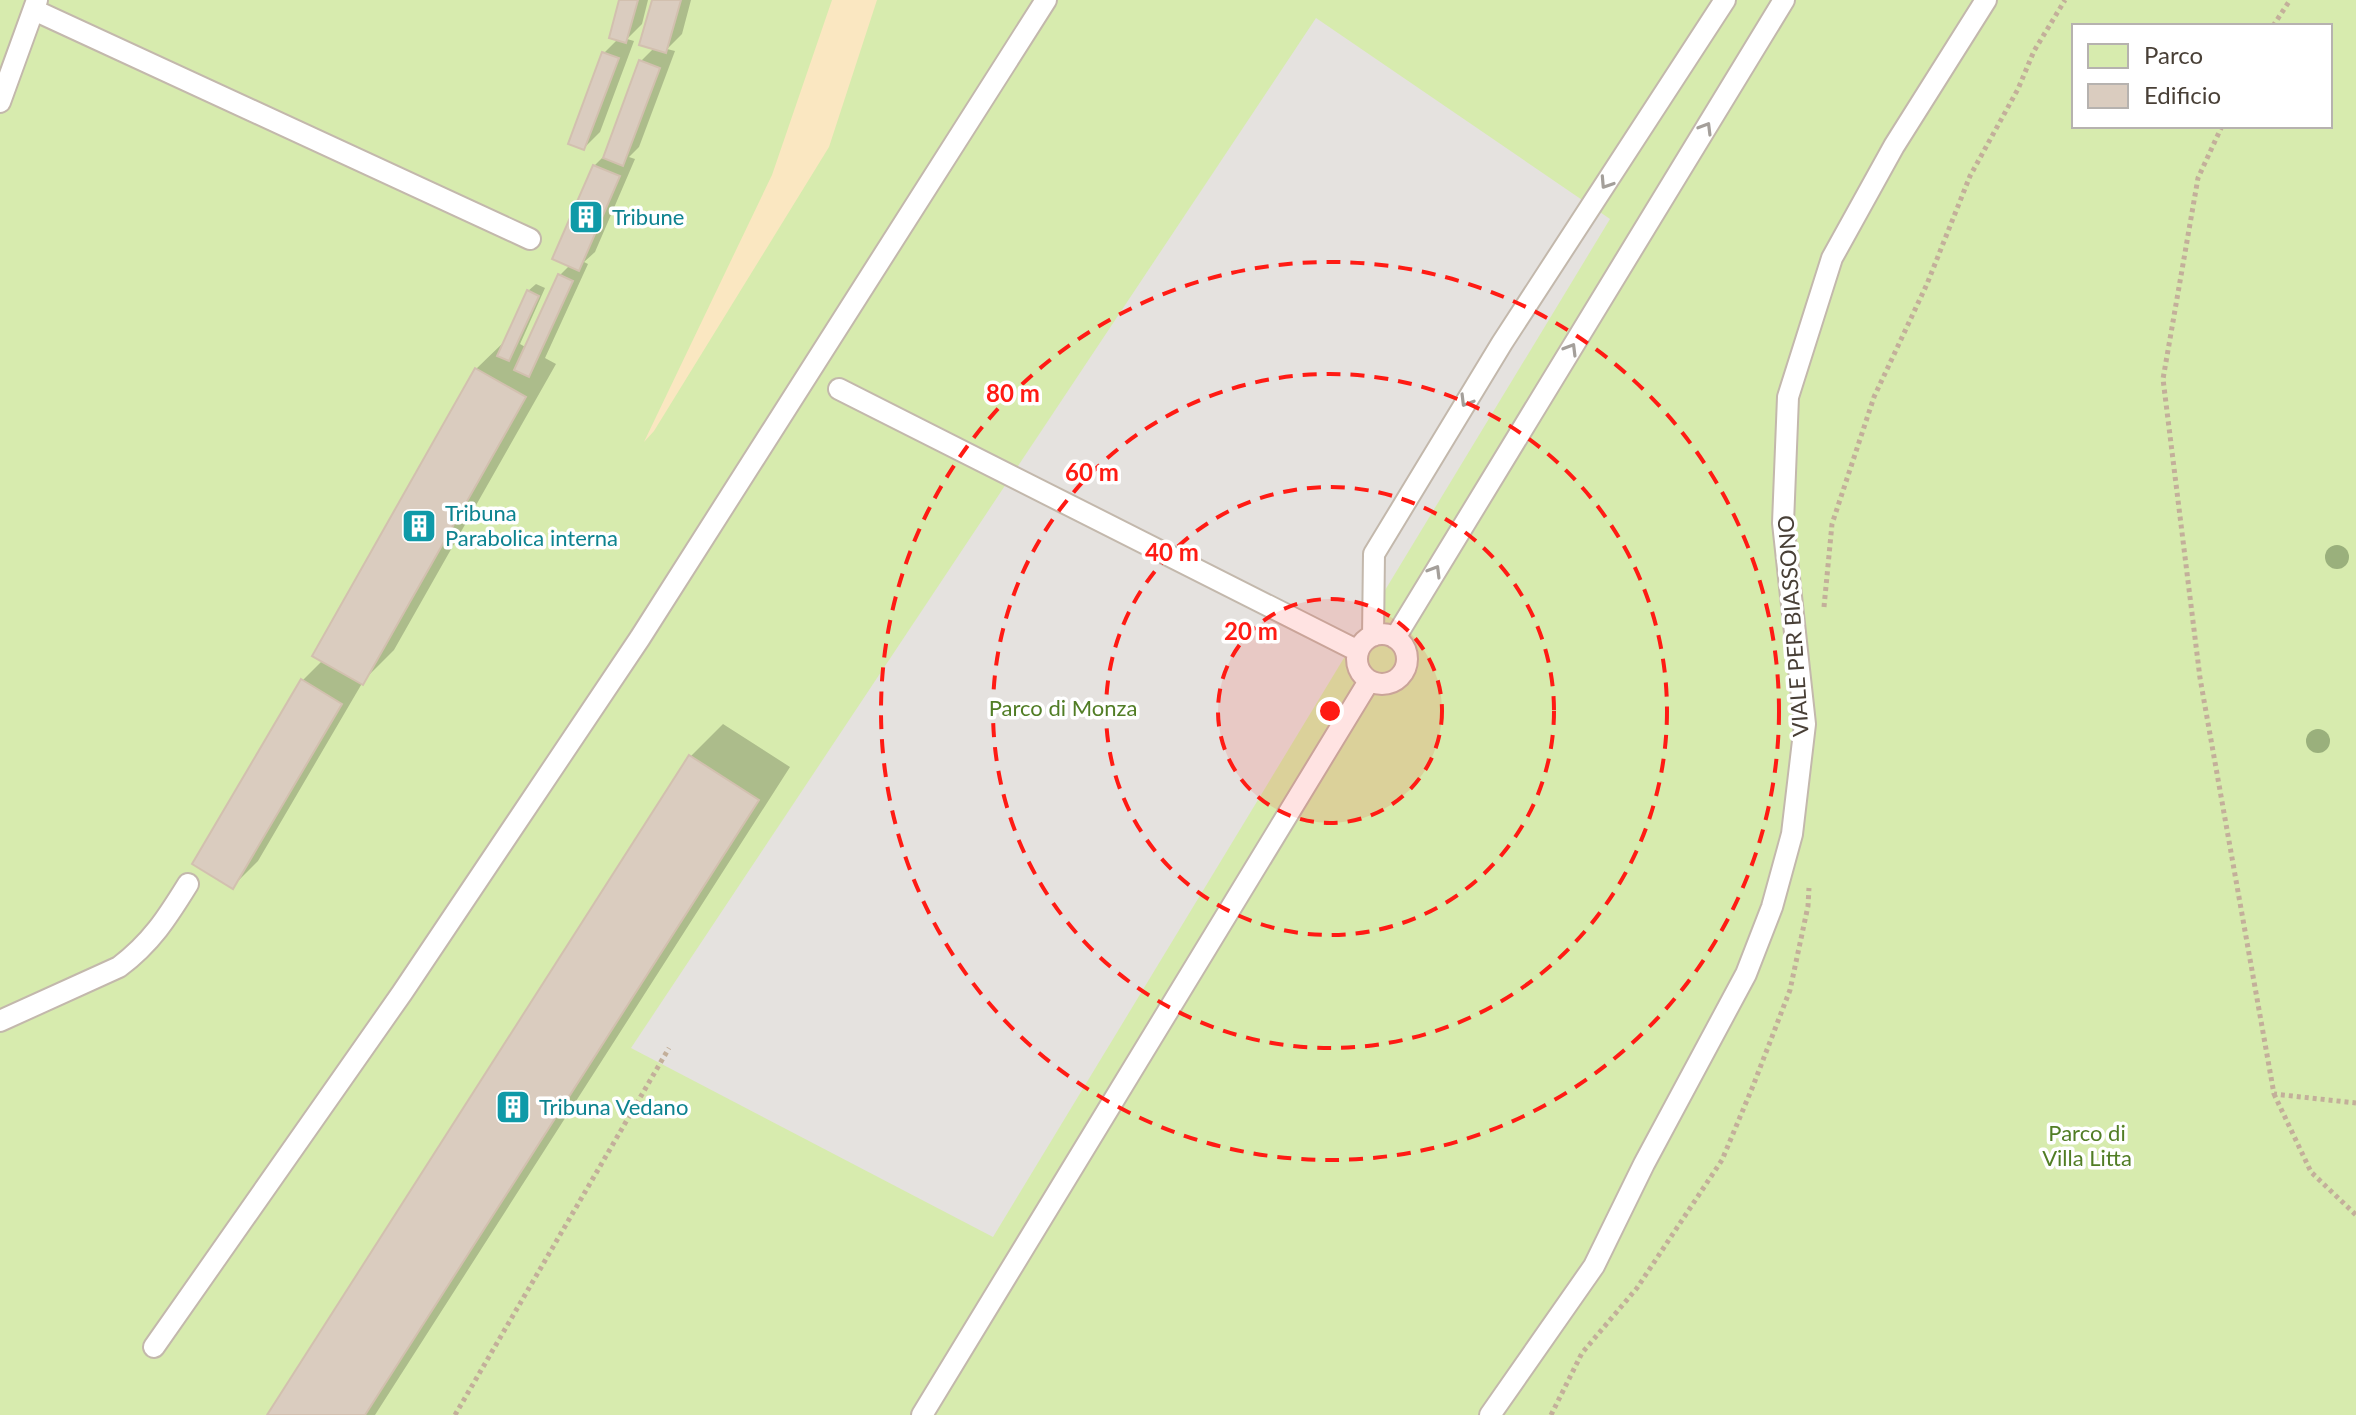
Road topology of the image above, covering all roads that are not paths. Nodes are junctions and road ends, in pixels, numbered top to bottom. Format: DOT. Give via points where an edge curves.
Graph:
graph roads {
  1 [pos="1046,0"];
  2 [pos="1725,0"];
  3 [pos="1784,0"];
  4 [pos="1986,0"];
  5 [pos="35,5"];
  6 [pos="0,102"];
  7 [pos="530,239"];
  8 [pos="839,389"];
  9 [pos="1373,636"];
  10 [pos="1395,638"];
  11 [pos="1358,651"];
  12 [pos="1369,681"];
  13 [pos="188,884"];
  14 [pos="0,1021"];
  15 [pos="154,1347"];
  16 [pos="922,1415"];
  17 [pos="1490,1415"];
  1 -- 15 [label="lane" via="640,638 402,993"];
  2 -- 9 [label="lane, one-way" via="1502,343 1374,554"];
  10 -- 3 [label="lane, one-way"];
  4 -- 17 [label="lane, VIALE PER BIASSONO" via="1894,146 1832,258 1788,397 1783,523 1805,724 1792,834 1772,907 1746,974 1594,1266"];
  5 -- 6 [label="lane"];
  5 -- 7 [label="lane"];
  8 -- 11 [label="lane"];
  9 -- 10 [label="lane"];
  9 -- 11 [label="lane"];
  10 -- 12 [label="lane" via="1405,650 1403,672 1391,683"];
  11 -- 12 [label="lane" via="1358,667"];
  12 -- 16 [label="lane"];
  13 -- 14 [label="lane" via="152,939 128,961"];
}
